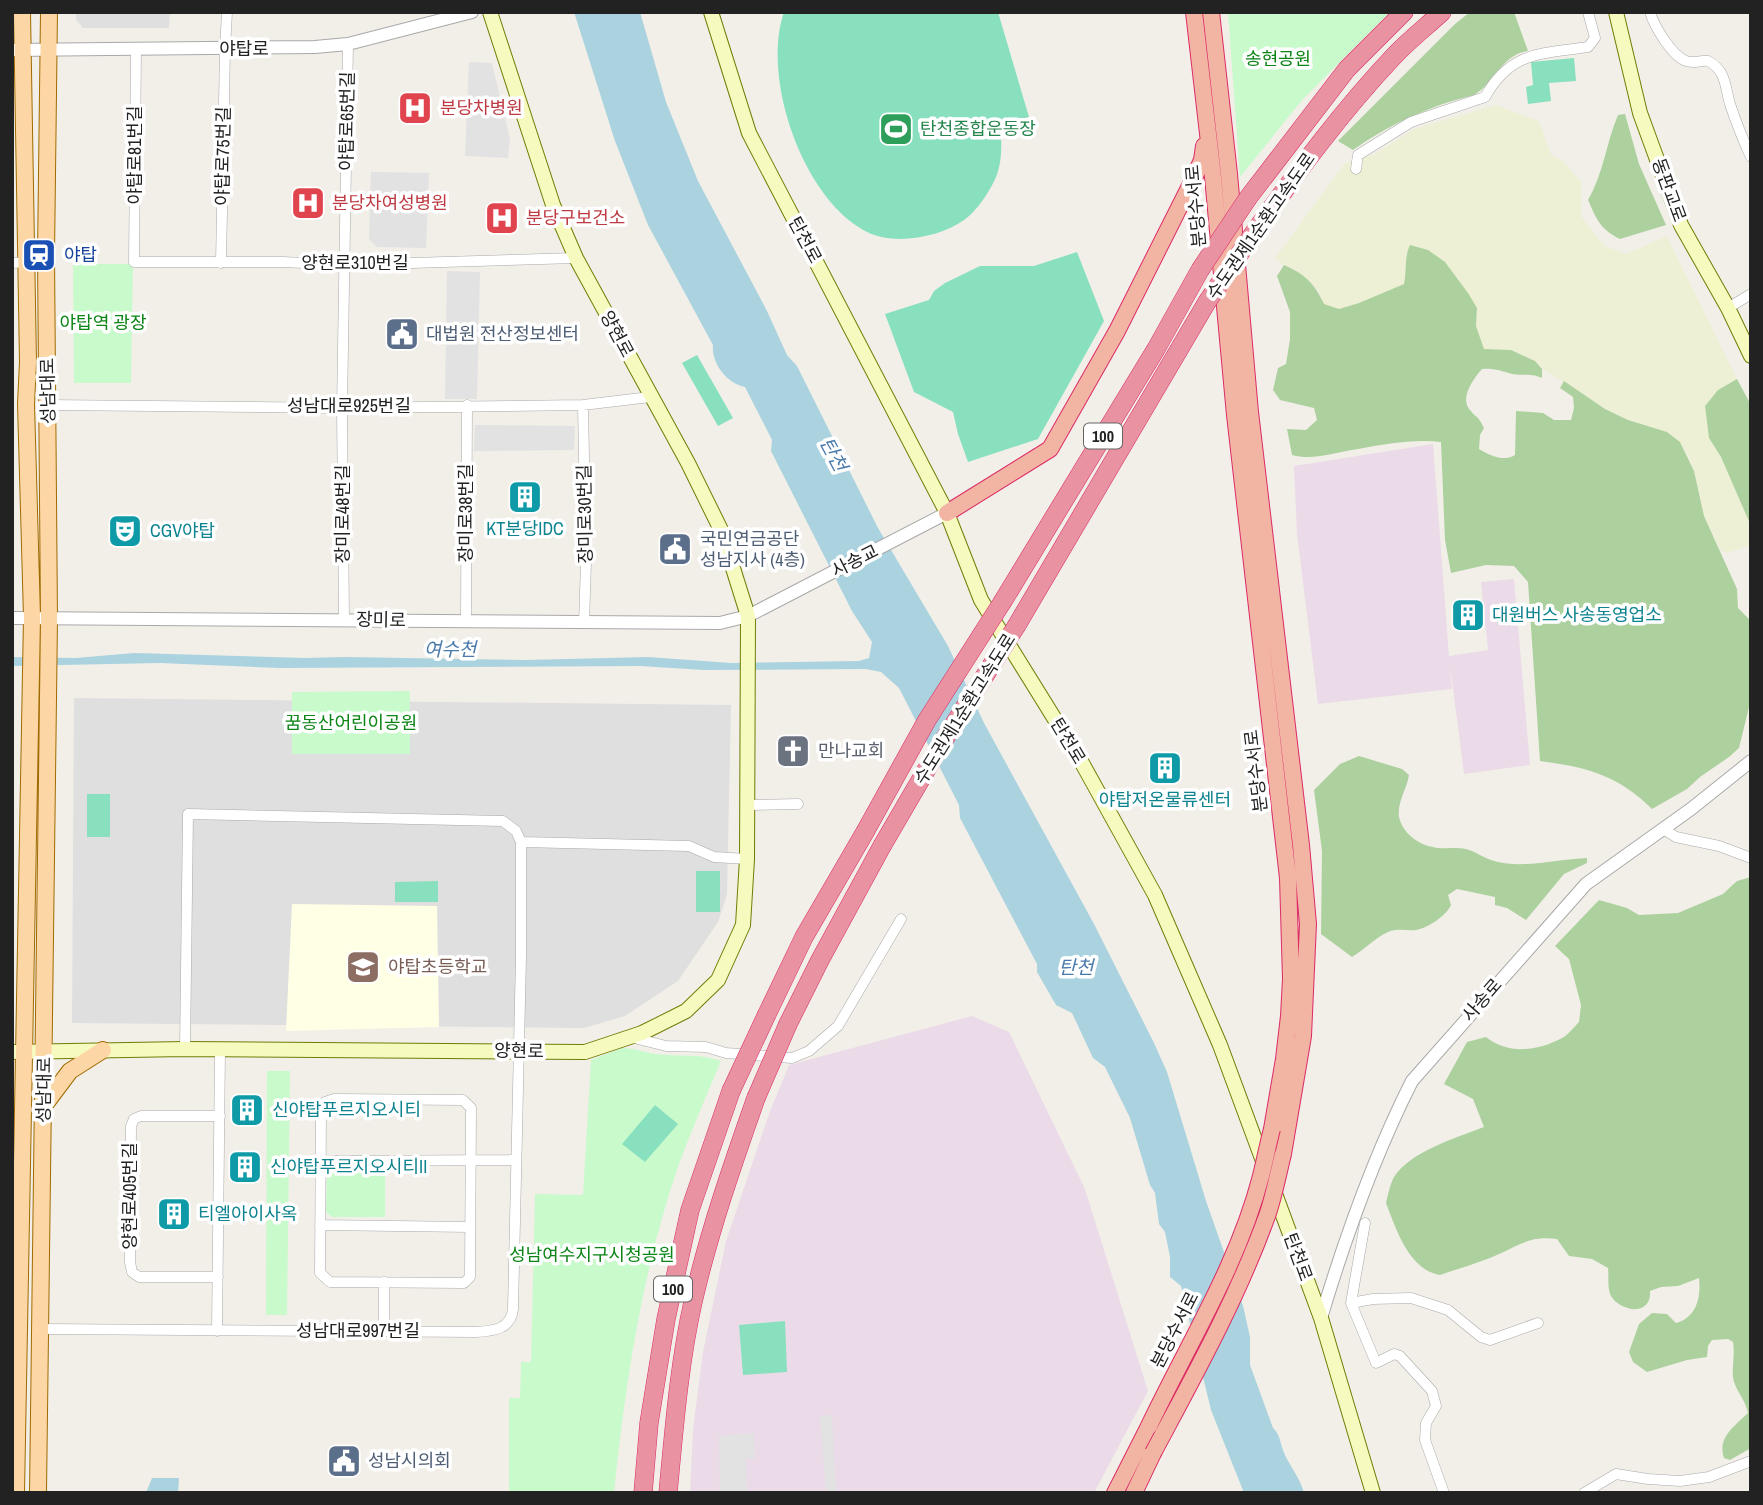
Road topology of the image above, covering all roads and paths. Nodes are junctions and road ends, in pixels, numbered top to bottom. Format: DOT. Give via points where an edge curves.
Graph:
graph roads {
  1 [pos="22,12"];
  2 [pos="49,12"];
  3 [pos="227,12"];
  4 [pos="472,12"];
  5 [pos="490,12"];
  6 [pos="711,12"];
  7 [pos="1194,12"];
  8 [pos="1211,12"];
  9 [pos="1404,12"];
  10 [pos="1442,12"];
  11 [pos="1588,12"];
  12 [pos="1616,12"];
  13 [pos="1650,12"];
  14 [pos="348,44"];
  15 [pos="136,49"];
  16 [pos="225,49"];
  17 [pos="17,50"];
  18 [pos="48,50"];
  19 [pos="1207,123"];
  20 [pos="1751,157"];
  21 [pos="1356,169"];
  22 [pos="576,258"];
  23 [pos="19,262"];
  24 [pos="134,262"];
  25 [pos="220,262"];
  26 [pos="346,265"];
  27 [pos="1751,294"];
  28 [pos="1728,308"];
  29 [pos="1751,356"];
  30 [pos="650,397"];
  31 [pos="19,405"];
  32 [pos="48,405"];
  33 [pos="467,405"];
  34 [pos="583,405"];
  35 [pos="342,408"];
  36 [pos="947,513"];
  37 [pos="748,616"];
  38 [pos="32,617"];
  39 [pos="12,618"];
  40 [pos="49,618"];
  41 [pos="344,619"];
  42 [pos="466,621"];
  43 [pos="584,622"];
  44 [pos="1751,761"];
  45 [pos="747,804"];
  46 [pos="798,804"];
  47 [pos="1663,829"];
  48 [pos="521,842"];
  49 [pos="1751,858"];
  50 [pos="747,859"];
  51 [pos="901,919"];
  52 [pos="629,1037"];
  53 [pos="185,1049"];
  54 [pos="103,1050"];
  55 [pos="220,1050"];
  56 [pos="45,1051"];
  57 [pos="518,1051"];
  58 [pos="18,1052"];
  59 [pos="12,1092"];
  60 [pos="43,1107"];
  61 [pos="220,1116"];
  62 [pos="21,1121"];
  63 [pos="470,1160"];
  64 [pos="515,1160"];
  65 [pos="320,1161"];
  66 [pos="1365,1223"];
  67 [pos="320,1225"];
  68 [pos="470,1227"];
  69 [pos="218,1277"];
  70 [pos="384,1282"];
  71 [pos="1351,1303"];
  72 [pos="1321,1318"];
  73 [pos="1538,1324"];
  74 [pos="41,1329"];
  75 [pos="15,1330"];
  76 [pos="217,1331"];
  77 [pos="384,1331"];
  78 [pos="1751,1461"];
  79 [pos="16,1493"];
  80 [pos="38,1493"];
  81 [pos="643,1493"];
  82 [pos="668,1493"];
  83 [pos="1115,1493"];
  84 [pos="1133,1493"];
  85 [pos="1373,1493"];
  86 [pos="1444,1493"];
  87 [pos="1584,1493"];
  1 -- 17 [label="main road, 성남대로"];
  2 -- 18 [label="main road, 성남대로"];
  3 -- 16 [label="street, 야탑로75번길"];
  4 -- 14 [label="street, 야탑로"];
  5 -- 22 [label="main road, 양현로" via="536,158"];
  6 -- 36 [label="main road, 탄천로" via="750,133"];
  7 -- 19 [label="highway, 분당수서로"];
  8 -- 84 [label="highway, 분당수서로, bridge" via="1250,412 1301,845 1307,925 1303,1036 1268,1213 1217,1332"];
  9 -- 81 [label="highway, 수도권제1순환고속도로 / 100, bridge" via="1347,69 1248,198 1200,271 928,720 804,937 731,1091 690,1210 666,1319"];
  10 -- 82 [label="highway, 수도권제1순환고속도로 / 100, bridge" via="1396,54 1307,158 1207,302 1017,625 942,743 820,960 755,1098 717,1208 692,1304"];
  11 -- 21 [label="street" via="1595,38 1588,47 1524,58 1506,69 1485,97 1411,122 1358,155"];
  12 -- 28 [label="main road, 동판교로" via="1640,113 1681,225"];
  13 -- 20 [label="street" via="1658,32 1683,60 1709,61 1721,72"];
  14 -- 16 [label="street, 야탑로"];
  14 -- 26 [label="street, 야탑로65번길"];
  15 -- 16 [label="street, 야탑로"];
  15 -- 18 [label="street, 야탑로"];
  15 -- 24 [label="street, 야탑로81번길"];
  16 -- 25 [label="street, 야탑로75번길"];
  17 -- 18 [label="street, 야탑로"];
  17 -- 23 [label="main road, 성남대로"];
  18 -- 32 [label="main road, 성남대로"];
  19 -- 36 [label="highway" via="1202,160 1194,178 1117,331 1050,449"];
  19 -- 83 [label="highway, 분당수서로, bridge" via="1288,878 1289,1016 1261,1177 1233,1254"];
  22 -- 26 [label="street, 양현로310번길"];
  22 -- 30 [label="main road, 양현로"];
  23 -- 31 [label="main road, 성남대로"];
  24 -- 25 [label="street, 양현로310번길"];
  25 -- 26 [label="street, 양현로310번길"];
  26 -- 35 [label="street, 야탑로65번길"];
  27 -- 28 [label="street"];
  28 -- 29 [label="main road, 동판교로"];
  30 -- 34 [label="street, 성남대로925번길"];
  30 -- 37 [label="main road, 양현로" via="721,530"];
  31 -- 38 [label="main road, 성남대로"];
  32 -- 35 [label="street, 성남대로925번길"];
  32 -- 40 [label="main road, 성남대로"];
  33 -- 34 [label="street, 성남대로925번길"];
  33 -- 35 [label="street, 성남대로925번길"];
  33 -- 42 [label="street, 장미로38번길"];
  34 -- 43 [label="street, 장미로30번길"];
  35 -- 41 [label="street, 장미로48번길"];
  36 -- 37 [label="street, 사송교"];
  36 -- 72 [label="main road, 탄천로" via="981,600 1082,763 1155,895 1220,1045"];
  37 -- 43 [label="street, 장미로" via="720,623"];
  37 -- 45 [label="main road, 양현로"];
  38 -- 39 [label="street, 장미로"];
  38 -- 40 [label="street, 장미로"];
  38 -- 58 [label="main road, 성남대로"];
  40 -- 41 [label="street, 장미로"];
  40 -- 56 [label="main road, 성남대로"];
  41 -- 42 [label="street, 장미로"];
  42 -- 43 [label="street, 장미로"];
  44 -- 47 [label="street, 사송로"];
  45 -- 46 [label="street"];
  45 -- 50 [label="main road, 양현로"];
  47 -- 49 [label="street" via="1676,837"];
  47 -- 72 [label="street, 사송로" via="1569,901 1412,1082 1366,1187"];
  48 -- 50 [label="street" via="689,846 714,857"];
  48 -- 53 [label="street" via="503,821 188,814"];
  48 -- 57 [label="street, 성남대로997번길"];
  50 -- 52 [label="main road, 양현로" via="743,925 718,980 686,1011"];
  51 -- 52 [label="street" via="838,1026 809,1051 792,1058 726,1053"];
  52 -- 57 [label="main road, 양현로" via="585,1052"];
  53 -- 54 [label="main road, 양현로"];
  53 -- 55 [label="main road, 양현로"];
  54 -- 56 [label="main road, 양현로"];
  54 -- 60 [label="main road" via="70,1071"];
  55 -- 57 [label="main road, 양현로"];
  55 -- 61 [label="street"];
  56 -- 58 [label="main road, 양현로"];
  56 -- 60 [label="main road, 성남대로"];
  57 -- 64 [label="street, 성남대로997번길"];
  58 -- 62 [label="main road, 성남대로"];
  59 -- 62 [label="main road"];
  60 -- 74 [label="main road, 성남대로"];
  61 -- 69 [label="street"];
  61 -- 69 [label="street, 양현로405번길" via="134,1119 130,1193 132,1272 139,1277"];
  62 -- 75 [label="main road, 성남대로"];
  63 -- 64 [label="street"];
  63 -- 65 [label="street"];
  63 -- 65 [label="street" via="471,1108 463,1100 334,1099 325,1102 321,1110"];
  63 -- 68 [label="street"];
  64 -- 77 [label="street, 성남대로997번길" via="512,1318 496,1330"];
  65 -- 67 [label="street"];
  66 -- 71 [label="street"];
  67 -- 68 [label="street"];
  67 -- 70 [label="street" via="320,1273 330,1282"];
  68 -- 70 [label="street" via="470,1277 464,1283"];
  69 -- 76 [label="street"];
  70 -- 77 [label="street"];
  71 -- 73 [label="street" via="1410,1298 1448,1310 1490,1340"];
  71 -- 86 [label="street" via="1376,1363 1394,1354 1400,1356 1432,1391 1436,1406 1426,1423 1425,1440"];
  72 -- 85 [label="main road, 탄천로"];
  74 -- 76 [label="street, 성남대로997번길"];
  74 -- 80 [label="main road, 성남대로"];
  75 -- 79 [label="main road, 성남대로"];
  76 -- 77 [label="street, 성남대로997번길"];
  78 -- 87 [label="street" via="1709,1477 1680,1481 1616,1474"];
}
